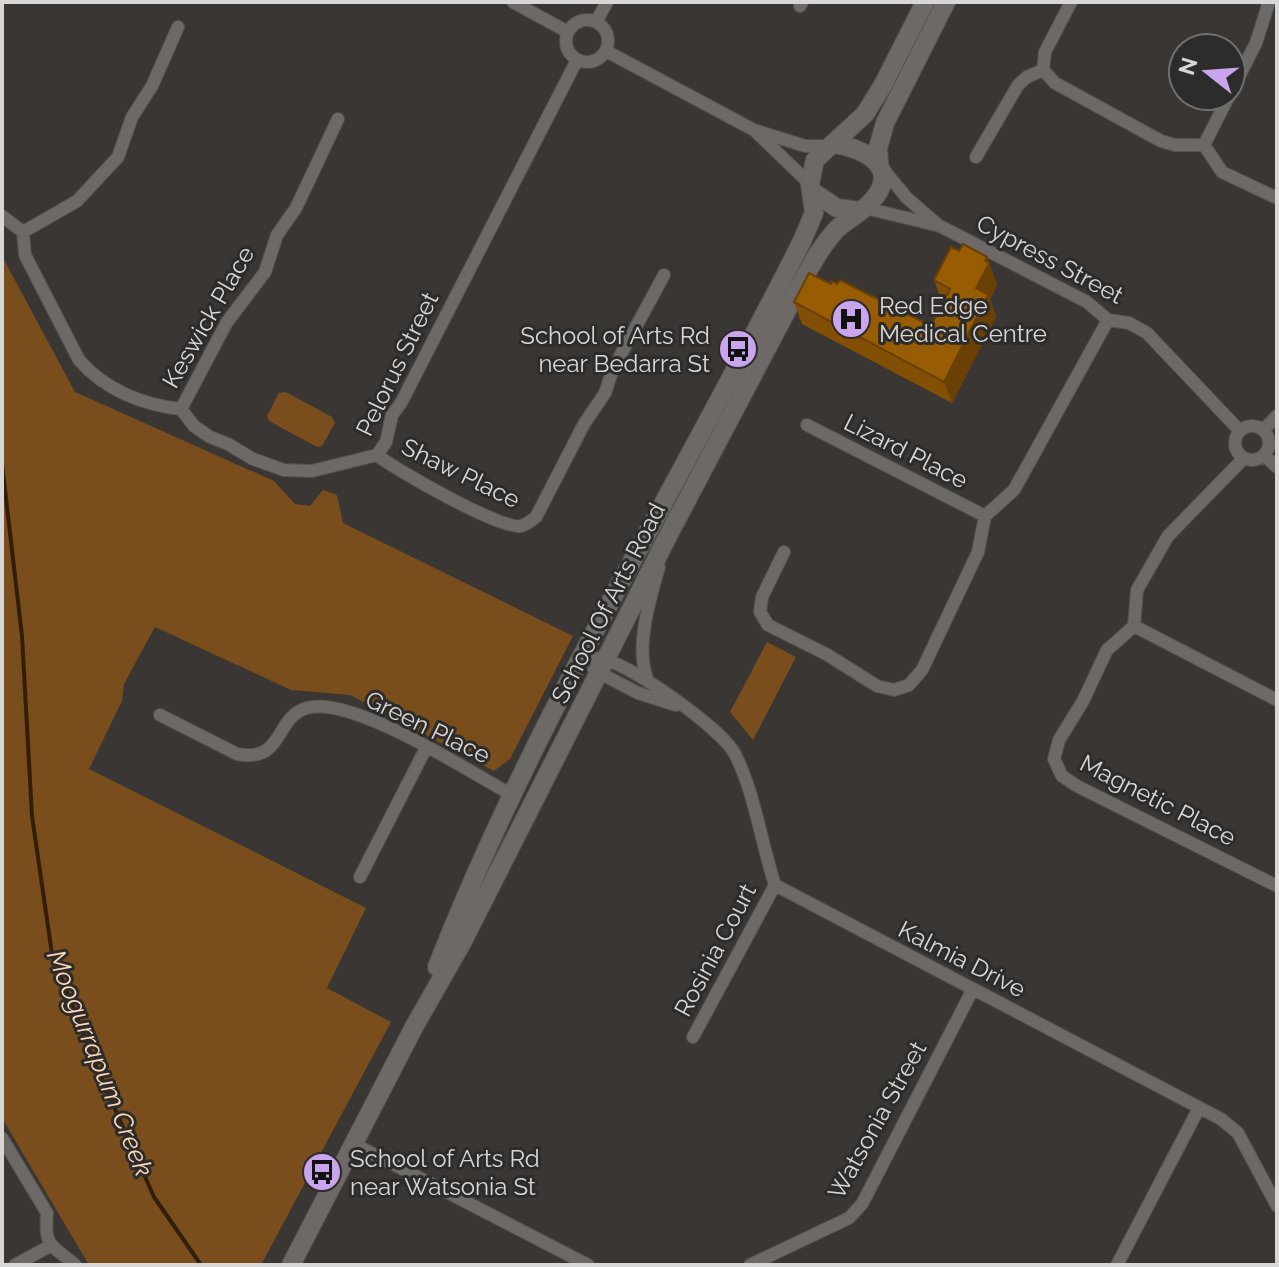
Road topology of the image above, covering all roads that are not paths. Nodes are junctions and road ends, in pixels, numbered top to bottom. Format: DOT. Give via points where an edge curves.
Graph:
graph roads {
  1 [pos="513,2"];
  2 [pos="607,2"];
  3 [pos="925,2"];
  4 [pos="946,2"];
  5 [pos="1071,2"];
  6 [pos="1269,2"];
  7 [pos="596,22"];
  8 [pos="178,27"];
  9 [pos="568,32"];
  10 [pos="606,51"];
  11 [pos="577,60"];
  12 [pos="1247,61"];
  13 [pos="1043,70"];
  14 [pos="1221,112"];
  15 [pos="338,119"];
  16 [pos="754,130"];
  17 [pos="832,145"];
  18 [pos="1204,145"];
  19 [pos="976,157"];
  20 [pos="880,165"];
  21 [pos="812,188"];
  22 [pos="1277,198"];
  23 [pos="862,209"];
  24 [pos="2,216"];
  25 [pos="940,226"];
  26 [pos="23,232"];
  27 [pos="664,275"];
  28 [pos="1108,320"];
  29 [pos="181,409"];
  30 [pos="1277,416"];
  31 [pos="807,425"];
  32 [pos="1263,430"];
  33 [pos="1240,431"];
  34 [pos="377,455"];
  35 [pos="1264,455"];
  36 [pos="1244,458"];
  37 [pos="1277,467"];
  38 [pos="985,516"];
  39 [pos="669,534"];
  40 [pos="784,552"];
  41 [pos="1134,626"];
  42 [pos="581,657"];
  43 [pos="603,667"];
  44 [pos="647,678"];
  45 [pos="1277,700"];
  46 [pos="682,707"];
  47 [pos="160,715"];
  48 [pos="426,748"];
  49 [pos="512,795"];
  50 [pos="360,877"];
  51 [pos="775,885"];
  52 [pos="1277,886"];
  53 [pos="973,989"];
  54 [pos="414,1027"];
  55 [pos="693,1037"];
  56 [pos="1199,1108"];
  57 [pos="2,1138"];
  58 [pos="354,1144"];
  59 [pos="1274,1189"];
  60 [pos="1277,1206"];
  61 [pos="50,1246"];
  62 [pos="580,1263"];
  63 [pos="15,1265"];
  64 [pos="75,1265"];
  65 [pos="291,1265"];
  66 [pos="750,1265"];
  67 [pos="1117,1265"];
  1 -- 9 [label="street"];
  2 -- 7 [label="street"];
  3 -- 17 [label="street" via="865,114"];
  4 -- 20 [label="street" via="885,123"];
  5 -- 13 [label="street" via="1045,52"];
  6 -- 12 [label="street"];
  7 -- 9 [label="street" via="583,20"];
  7 -- 10 [label="street" via="606,32"];
  8 -- 26 [label="street" via="132,117 118,157 77,201"];
  9 -- 11 [label="street" via="568,51"];
  10 -- 11 [label="street" via="596,60"];
  10 -- 16 [label="street"];
  11 -- 34 [label="street, Pelorus Street" via="392,415"];
  13 -- 18 [label="street" via="1055,83 1161,141"];
  13 -- 19 [label="street" via="1018,85"];
  14 -- 18 [label="street"];
  15 -- 29 [label="street, Keswick Place" via="296,208 277,235 265,272 227,322"];
  16 -- 17 [label="street" via="805,146"];
  16 -- 21 [label="street"];
  17 -- 20 [label="street" via="863,150"];
  17 -- 21 [label="street" via="815,160"];
  18 -- 22 [label="street" via="1222,172"];
  20 -- 23 [label="street" via="880,188"];
  20 -- 25 [label="street, Cypress Street"];
  21 -- 23 [label="street" via="837,208"];
  21 -- 42 [label="street, School Of Arts Road" via="814,213 804,238"];
  23 -- 25 [label="street, Cypress Street"];
  23 -- 39 [label="street, School Of Arts Road" via="824,243"];
  24 -- 26 [label="street"];
  25 -- 28 [label="street, Cypress Street" via="1087,302"];
  26 -- 29 [label="street" via="25,255 91,374 141,402"];
  27 -- 34 [label="street, Shaw Place" via="536,517 523,526 508,525 466,505"];
  28 -- 33 [label="street, Cypress Street" via="1147,333"];
  28 -- 38 [label="street" via="1014,490"];
  29 -- 34 [label="street, Pelorus Street" via="210,437 284,470 312,471"];
  30 -- 32 [label="street"];
  31 -- 38 [label="street, Lizard Place"];
  32 -- 33 [label="street" via="1254,426"];
  32 -- 35 [label="street" via="1269,442"];
  33 -- 36 [label="street" via="1235,442"];
  35 -- 36 [label="street"];
  35 -- 37 [label="street"];
  36 -- 41 [label="street" via="1168,536 1137,590"];
  38 -- 40 [label="street" via="978,552 922,670 909,685 894,690 877,686 768,625 760,612 762,597"];
  39 -- 43 [label="street, School Of Arts Road"];
  39 -- 44 [label="street" via="647,610 642,660"];
  41 -- 45 [label="street"];
  41 -- 52 [label="street, Magnetic Place" via="1107,650 1059,740 1054,759 1062,776"];
  42 -- 43 [label="street"];
  42 -- 49 [label="street, School Of Arts Road"];
  43 -- 44 [label="street"];
  43 -- 46 [label="street" via="638,693"];
  43 -- 54 [label="street, School Of Arts Road"];
  44 -- 46 [label="street"];
  46 -- 51 [label="street" via="705,722 734,753"];
  47 -- 48 [label="street, Green Place" via="251,757 264,754 305,708 320,707 364,715"];
  48 -- 49 [label="street, Green Place"];
  48 -- 50 [label="street"];
  49 -- 54 [label="street, School Of Arts Road"];
  51 -- 53 [label="street, Kalmia Drive"];
  51 -- 55 [label="street, Rosinia Court"];
  53 -- 56 [label="street, Kalmia Drive"];
  53 -- 66 [label="street, Watsonia Street" via="862,1204 849,1218"];
  54 -- 58 [label="street, School Of Arts Road"];
  56 -- 59 [label="street, Kalmia Drive" via="1238,1133"];
  56 -- 67 [label="street"];
  57 -- 61 [label="street" via="47,1213"];
  58 -- 62 [label="street"];
  58 -- 65 [label="street, School Of Arts Road"];
  59 -- 60 [label="street, Kalmia Drive"];
  61 -- 63 [label="street"];
  61 -- 64 [label="street"];
}
